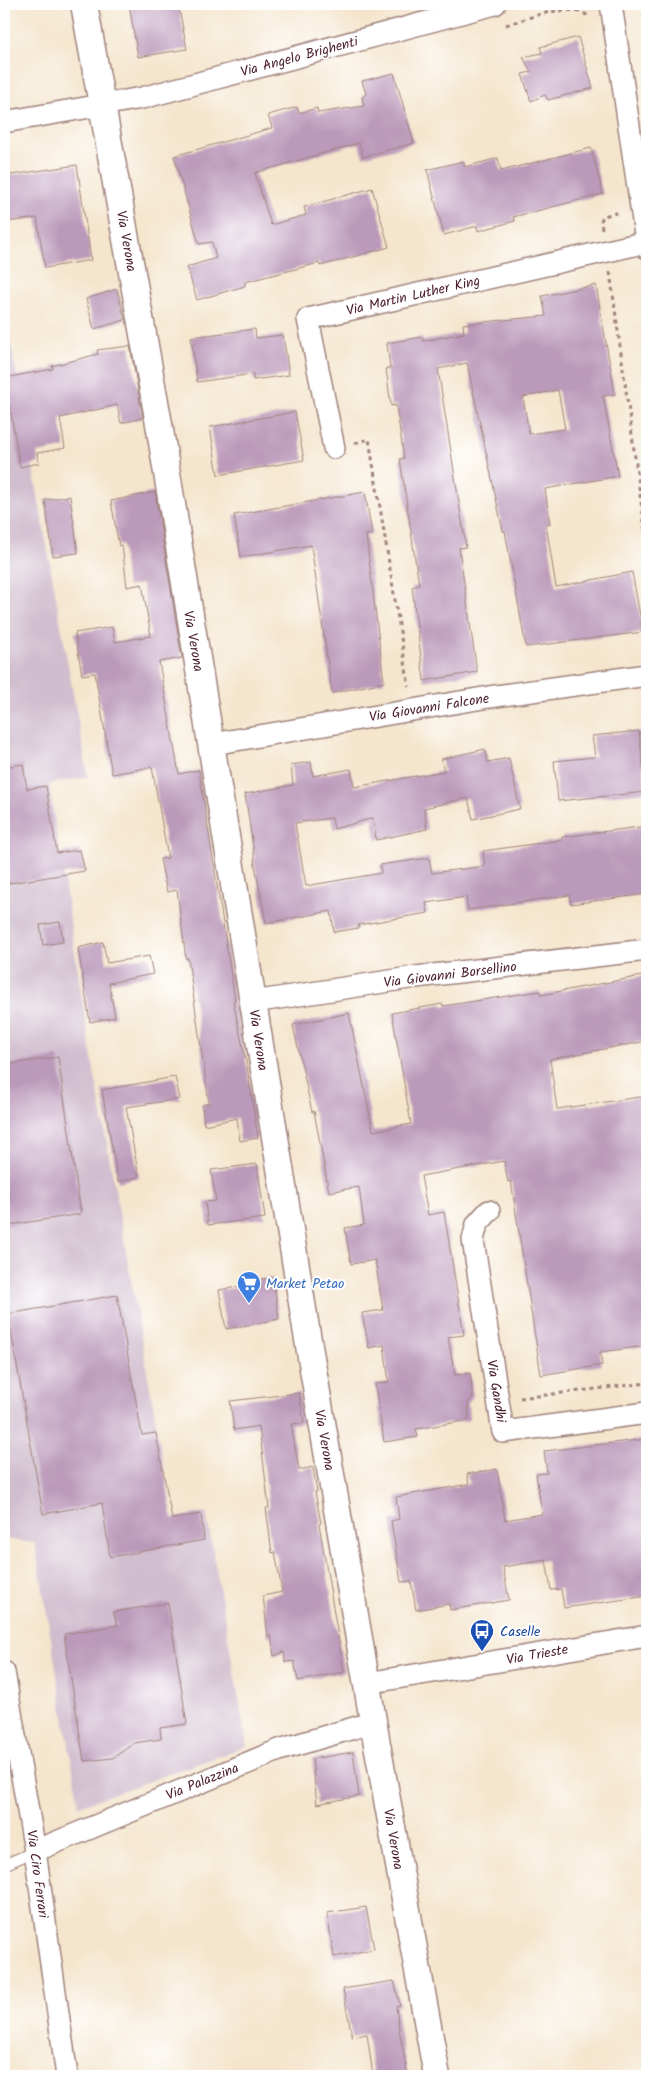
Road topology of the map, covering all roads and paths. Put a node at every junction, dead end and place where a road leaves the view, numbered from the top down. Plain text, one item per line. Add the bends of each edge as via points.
1 (84, 4) edge
2 (495, 4) edge
3 (610, 4) edge
4 (592, 19) dead end
5 (501, 26) dead end
6 (104, 106) junction
7 (4, 122) edge
8 (622, 206) dead end
9 (647, 242) edge
10 (647, 248) edge
11 (607, 251) junction
12 (334, 448) joint
13 (647, 546) edge
14 (647, 675) edge
15 (413, 710) junction
16 (212, 744) junction
17 (647, 950) edge
18 (253, 1002) junction
19 (489, 1212) dead end
20 (647, 1382) edge
21 (499, 1401) junction
22 (647, 1413) edge
23 (647, 1636) edge
24 (4, 1672) edge
25 (367, 1683) junction
26 (374, 1722) junction
27 (35, 1851) junction
28 (4, 1865) edge
29 (67, 2076) edge
30 (437, 2076) edge

1 - 6 street, Via Verona
2 - 6 street, Via Angelo Brighenti
3 - 9 street
4 - 5 path via 582,13 563,10
6 - 7 street
6 - 16 street, Via Verona
8 - 11 path via 620,213 603,216 600,221
9 - 10 street
9 - 11 street, Via Martin Luther King
11 - 12 street, Via Martin Luther King via 308,319
11 - 13 path
12 - 15 path via 369,439
14 - 15 street, Via Giovanni Falcone
15 - 16 street, Via Giovanni Falcone
16 - 18 street, Via Verona
17 - 18 street, Via Giovanni Borsellino via 416,977
18 - 25 street, Via Verona
19 - 21 street, Via Gandhi via 477,1224 473,1240
20 - 21 path
21 - 22 street, Via Gandhi via 503,1432
23 - 25 street, Via Trieste
24 - 27 street, Via Ciro Ferrari
25 - 26 street, Via Verona
26 - 27 street, Via Palazzina via 279,1750
26 - 30 street, Via Verona
27 - 28 lane
27 - 29 street, Via Ciro Ferrari

